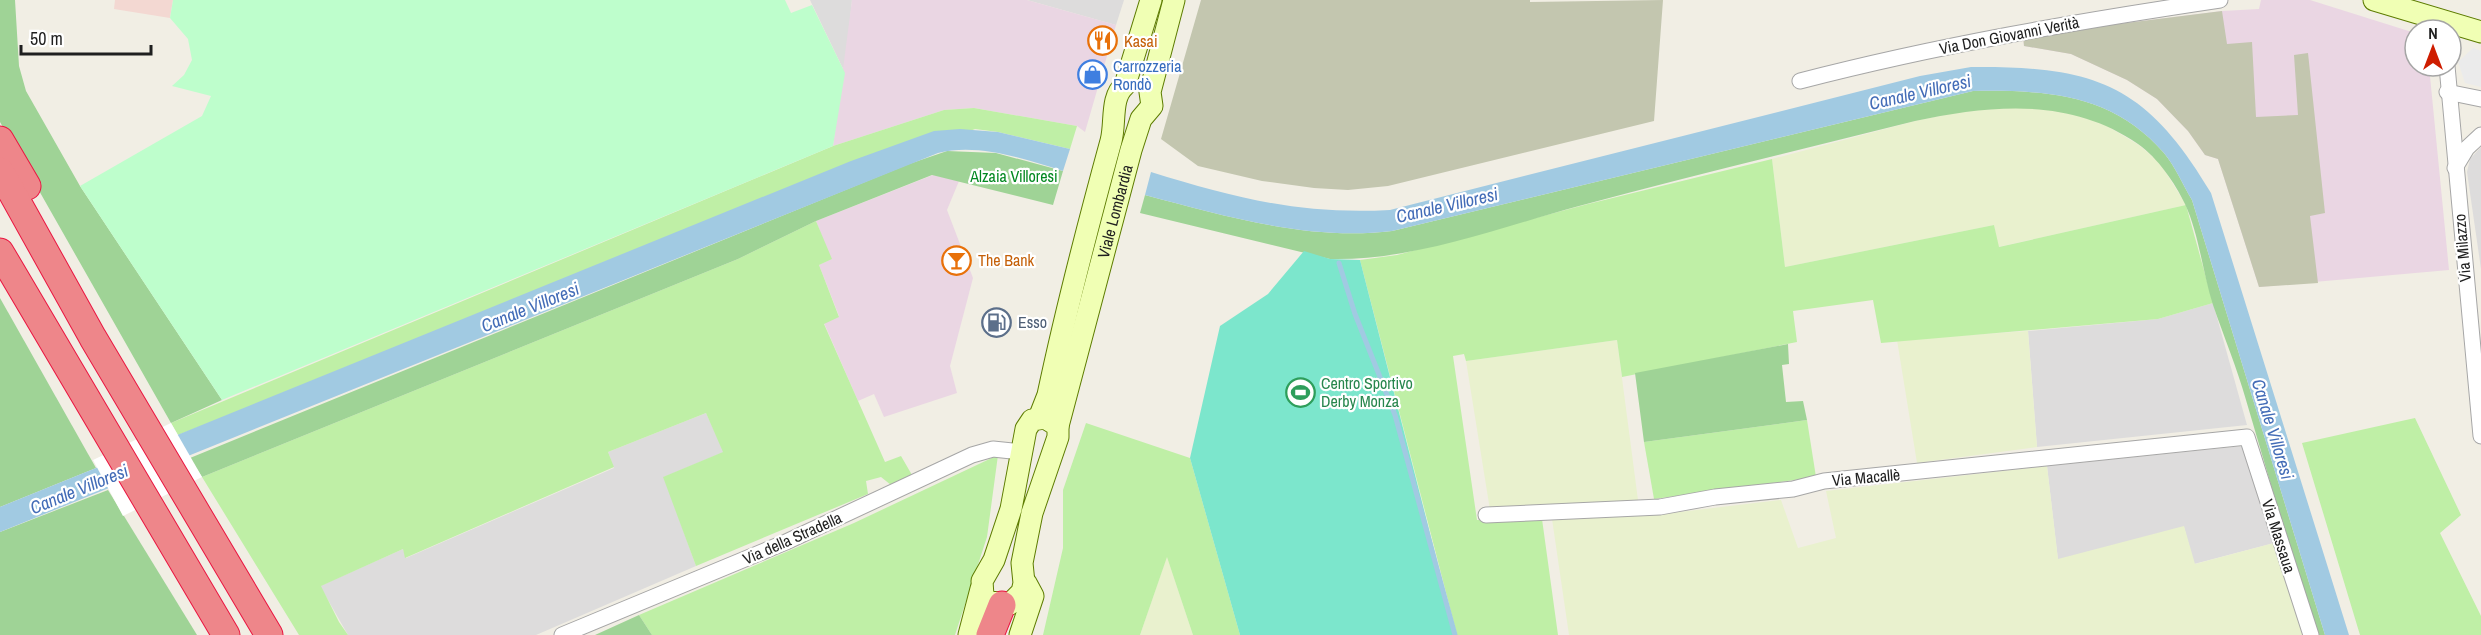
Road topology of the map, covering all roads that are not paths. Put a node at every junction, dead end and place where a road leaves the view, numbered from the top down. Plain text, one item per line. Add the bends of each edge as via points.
1 (1151, 0) edge
2 (1174, 0) edge
3 (2220, 0) edge
4 (2374, 0) edge
5 (2425, 18) edge
6 (2463, 29) edge
7 (2481, 32) edge
8 (2447, 78) edge
9 (1800, 81) dead end
10 (2447, 92) junction
11 (2481, 99) edge
12 (2481, 135) edge
13 (0, 140) edge
14 (2456, 168) junction
15 (0, 171) edge
16 (0, 252) edge
17 (93, 338) junction
18 (1048, 422) junction
19 (2481, 436) edge
20 (2247, 437) joint
21 (1022, 452) junction
22 (1486, 515) dead end
23 (1023, 577) junction
24 (981, 589) junction
25 (1002, 605) junction
26 (226, 635) edge
27 (269, 635) edge
28 (562, 635) edge
29 (969, 635) edge
30 (990, 635) edge
31 (1020, 635) edge
32 (2311, 635) edge

1 - 18 main road, Viale Lombardia via 1125,85 1116,96 1113,134 1082,244 1048,395
2 - 18 main road, Viale Lombardia via 1150,92 1152,106 1141,119
3 - 9 street, Via Don Giovanni Verità via 1932,49
4 - 5 main road
6 - 7 main road
8 - 10 street, Via Milazzo
10 - 11 street
10 - 14 street, Via Milazzo
12 - 14 street via 2467,148
13 - 17 highway via 92,299
14 - 19 street, Via Milazzo
15 - 17 highway
16 - 26 highway
17 - 27 highway
18 - 21 main road, Viale Lombardia via 1032,420 1026,429
18 - 23 main road, Viale Lombardia via 1055,450 1032,513
20 - 22 street, Via Macallè via 1824,481 1793,489 1660,507
20 - 32 street, Via Massaua
21 - 24 main road, Viale Lombardia via 1011,509
21 - 28 street, Via della Stradella via 993,449 972,455 786,542
23 - 25 main road, Viale Lombardia via 1017,599
23 - 31 main road, Viale Lombardia via 1033,596
24 - 25 main road via 989,602
24 - 29 main road, Viale Lombardia
25 - 30 highway

